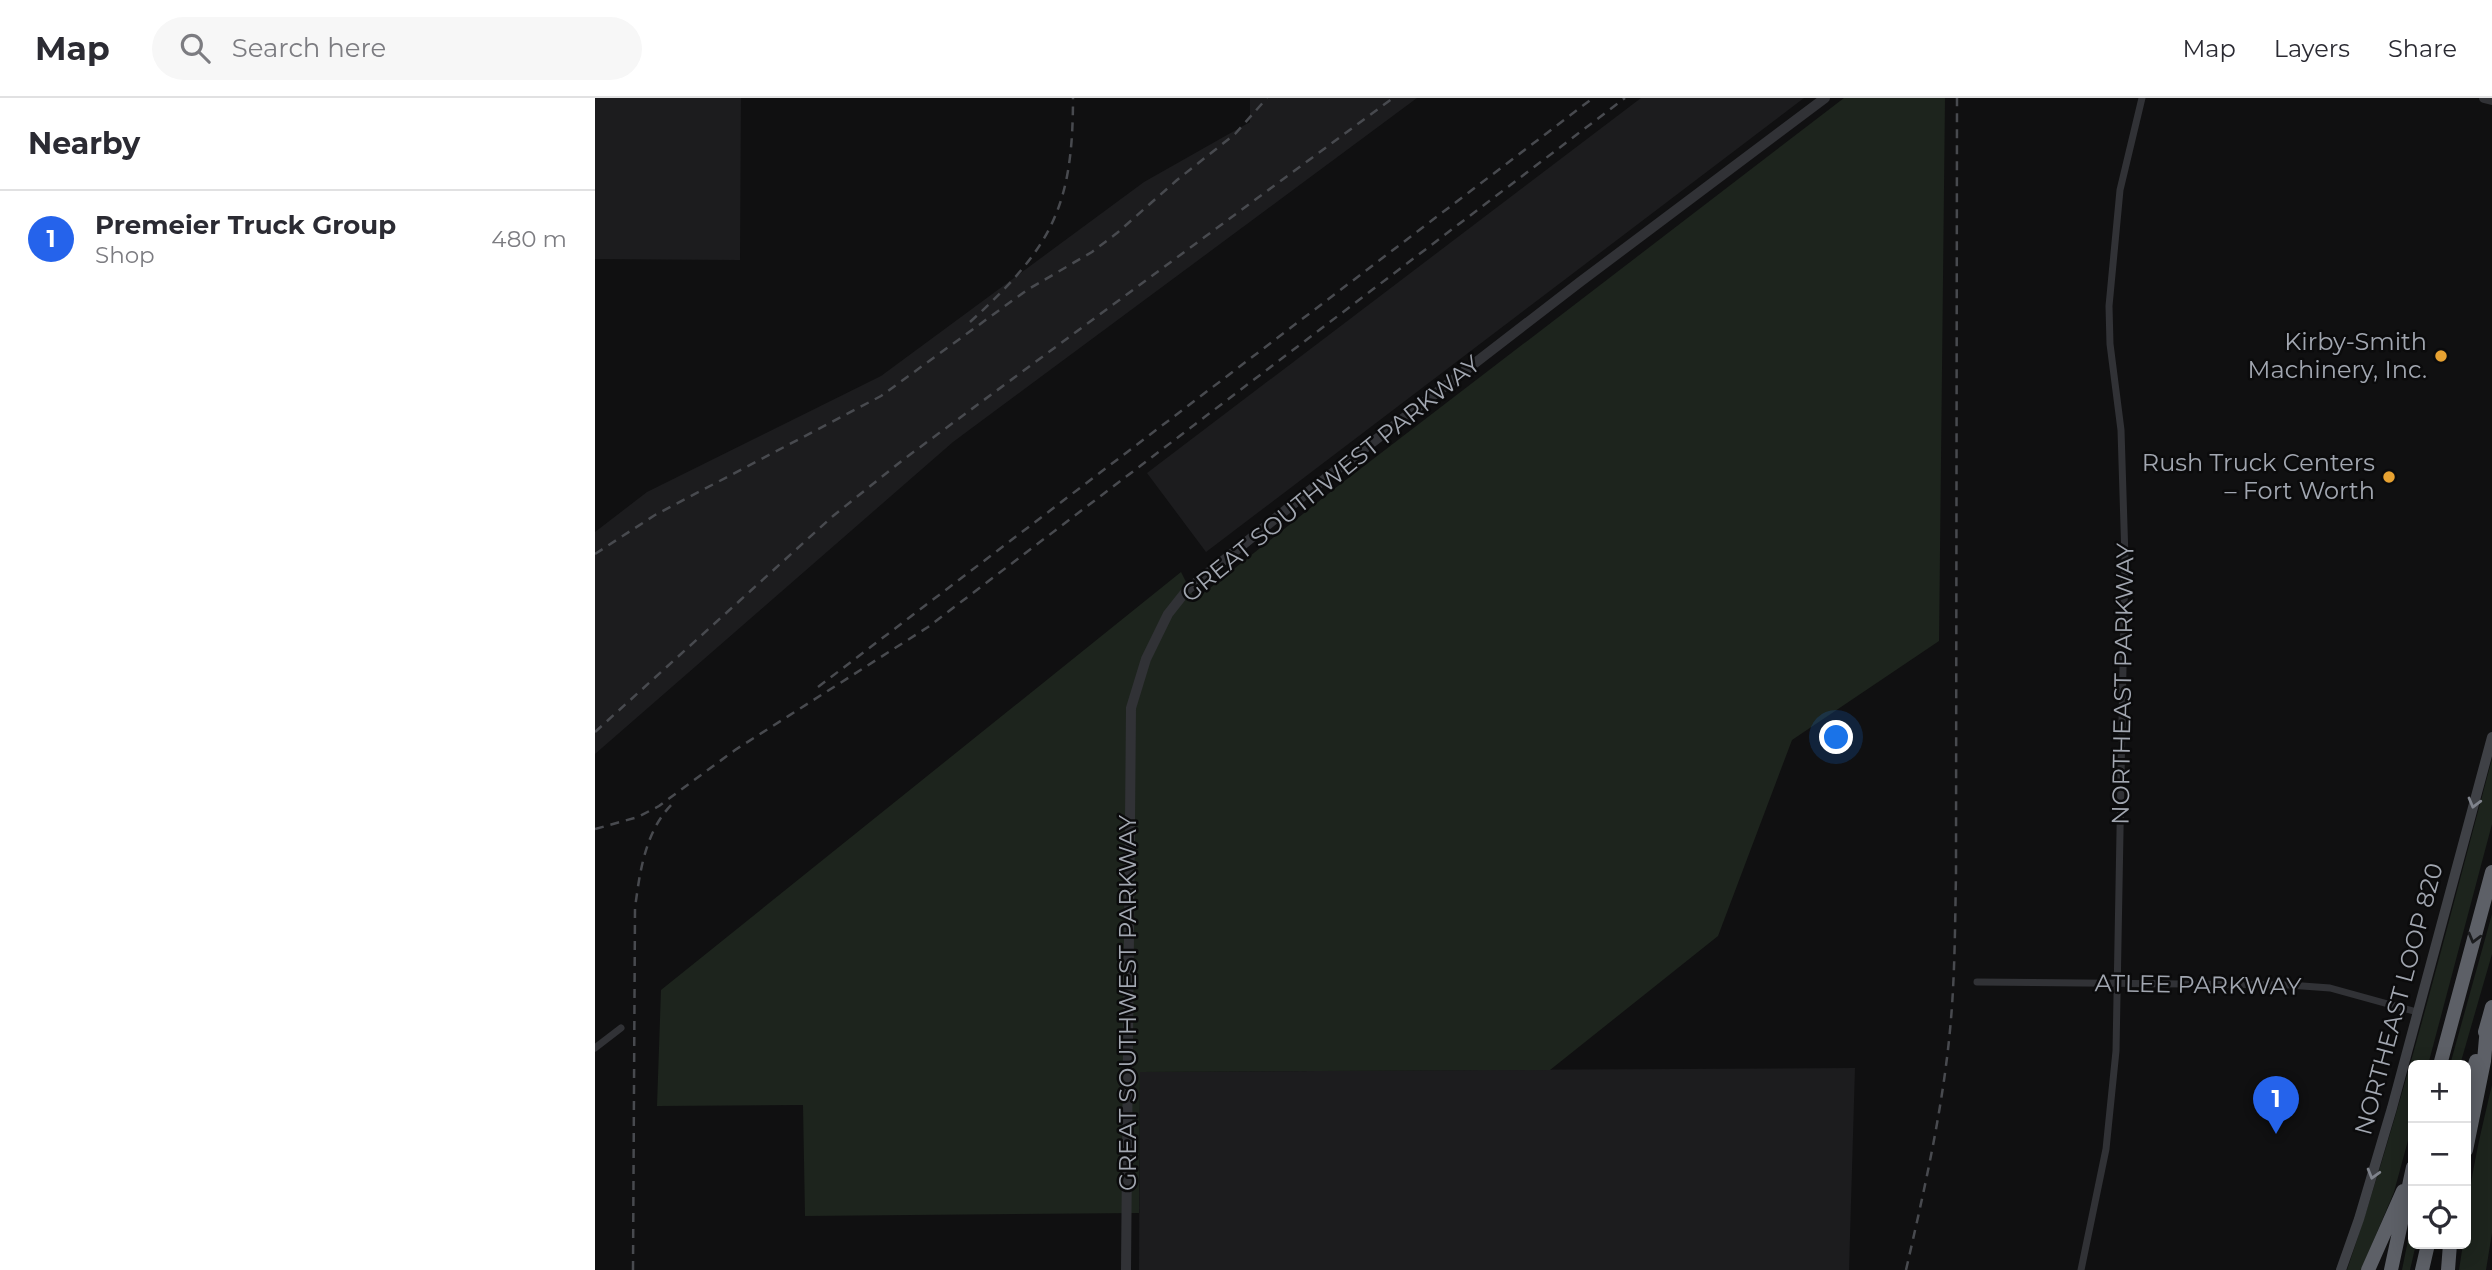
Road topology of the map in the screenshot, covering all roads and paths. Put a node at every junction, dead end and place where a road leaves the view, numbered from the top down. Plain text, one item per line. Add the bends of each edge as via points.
1 (1825, 98) edge
2 (2142, 98) edge
3 (2484, 98) edge
4 (2492, 100) edge
5 (2492, 737) edge
6 (2492, 872) edge
7 (1977, 982) dead end
8 (2117, 983) junction
9 (2492, 1007) edge
10 (2417, 1012) junction
11 (2487, 1026) junction
12 (621, 1027) dead end
13 (595, 1048) edge
14 (2441, 1060) edge
15 (2471, 1078) edge
16 (2471, 1125) edge
17 (2408, 1181) edge
18 (2409, 1186) edge
19 (2427, 1249) edge
20 (2450, 1249) edge
21 (1126, 1270) edge
22 (2081, 1270) edge
23 (2341, 1270) edge
24 (2368, 1270) edge
25 (2391, 1270) edge
26 (2422, 1270) edge
27 (2448, 1270) edge

1 - 21 street, GREAT SOUTHWEST PARKWAY via 1308,492 1187,590 1168,614 1146,659 1131,708
2 - 8 street, NORTHEAST PARKWAY via 2120,190 2109,306 2125,503
3 - 4 street
5 -> 10 main road, NORTHEAST LOOP 820
6 -> 14 highway
7 - 8 street, ATLEE PARKWAY
8 - 10 street, ATLEE PARKWAY via 2330,988
8 - 22 street, NORTHEAST PARKWAY via 2106,1149
9 - 11 highway
10 -> 23 main road, NORTHEAST LOOP 820 via 2374,1171
11 - 15 highway
11 - 16 highway
12 - 13 street
17 - 24 highway
18 - 25 highway
19 - 26 highway
20 - 27 highway

